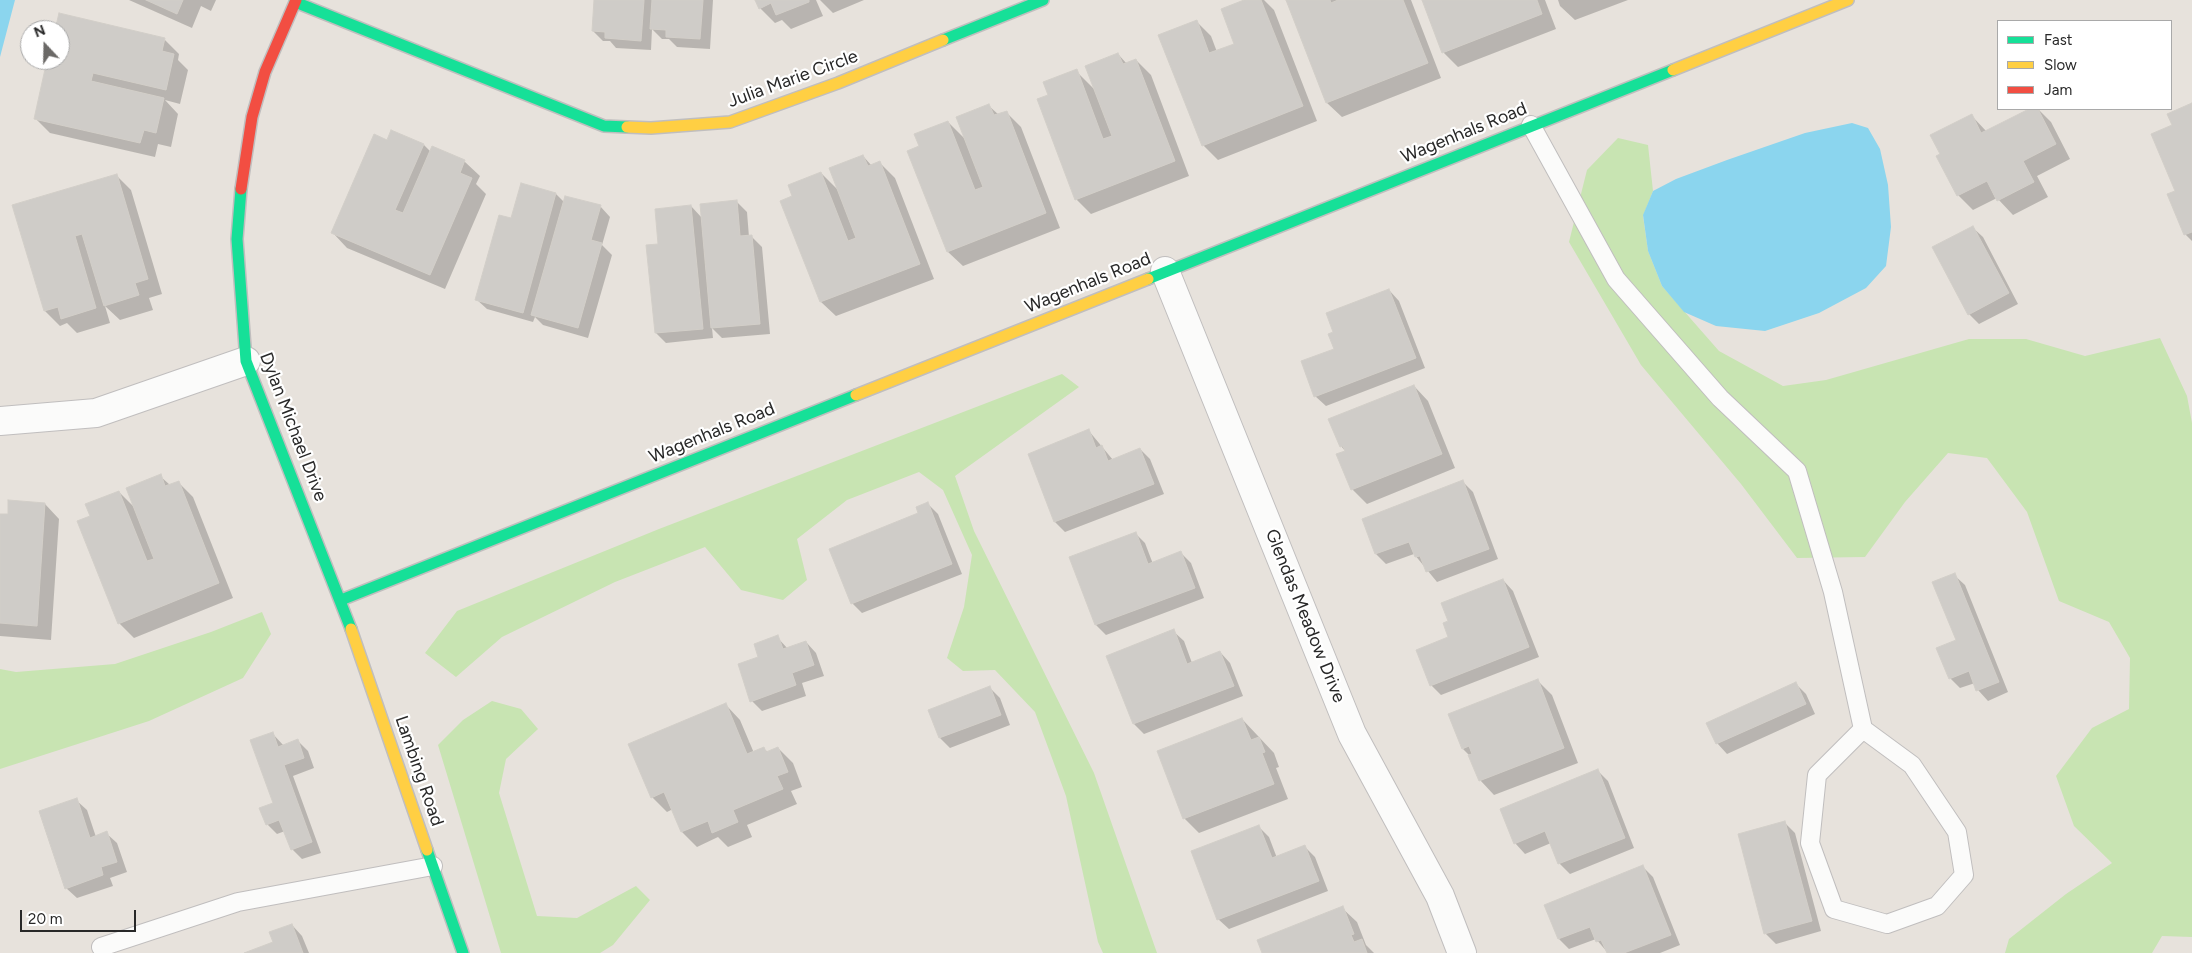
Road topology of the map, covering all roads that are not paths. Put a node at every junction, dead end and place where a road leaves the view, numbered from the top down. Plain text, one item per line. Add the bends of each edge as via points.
1 (1043, 0) edge
2 (1848, 0) edge
3 (296, 1) edge
4 (1531, 125) junction
5 (1166, 271) junction
6 (246, 361) junction
7 (0, 421) edge
8 (341, 600) junction
9 (1863, 729) junction
10 (433, 866) junction
11 (101, 947) dead end
12 (463, 953) edge
13 (1462, 953) edge

1 - 3 street, Julia Marie Circle via 838,83 730,122 651,128 604,126
2 - 4 street, Wagenhals Road
3 - 6 street, Dylan Michael Drive via 265,72 252,117 243,168 237,239
4 - 5 street, Wagenhals Road
4 - 9 lane via 1616,279 1720,398 1797,471 1833,592
5 - 8 street, Wagenhals Road
5 - 13 street, Glendas Meadow Drive via 1352,734 1440,896
6 - 7 street via 96,413
6 - 8 street, Dylan Michael Drive
8 - 10 street, Lambing Road
9 - 9 lane via 1816,775 1810,843 1834,908 1887,924 1937,906 1964,875 1957,832 1917,773
10 - 11 lane via 238,902
10 - 12 street, Lambing Road

